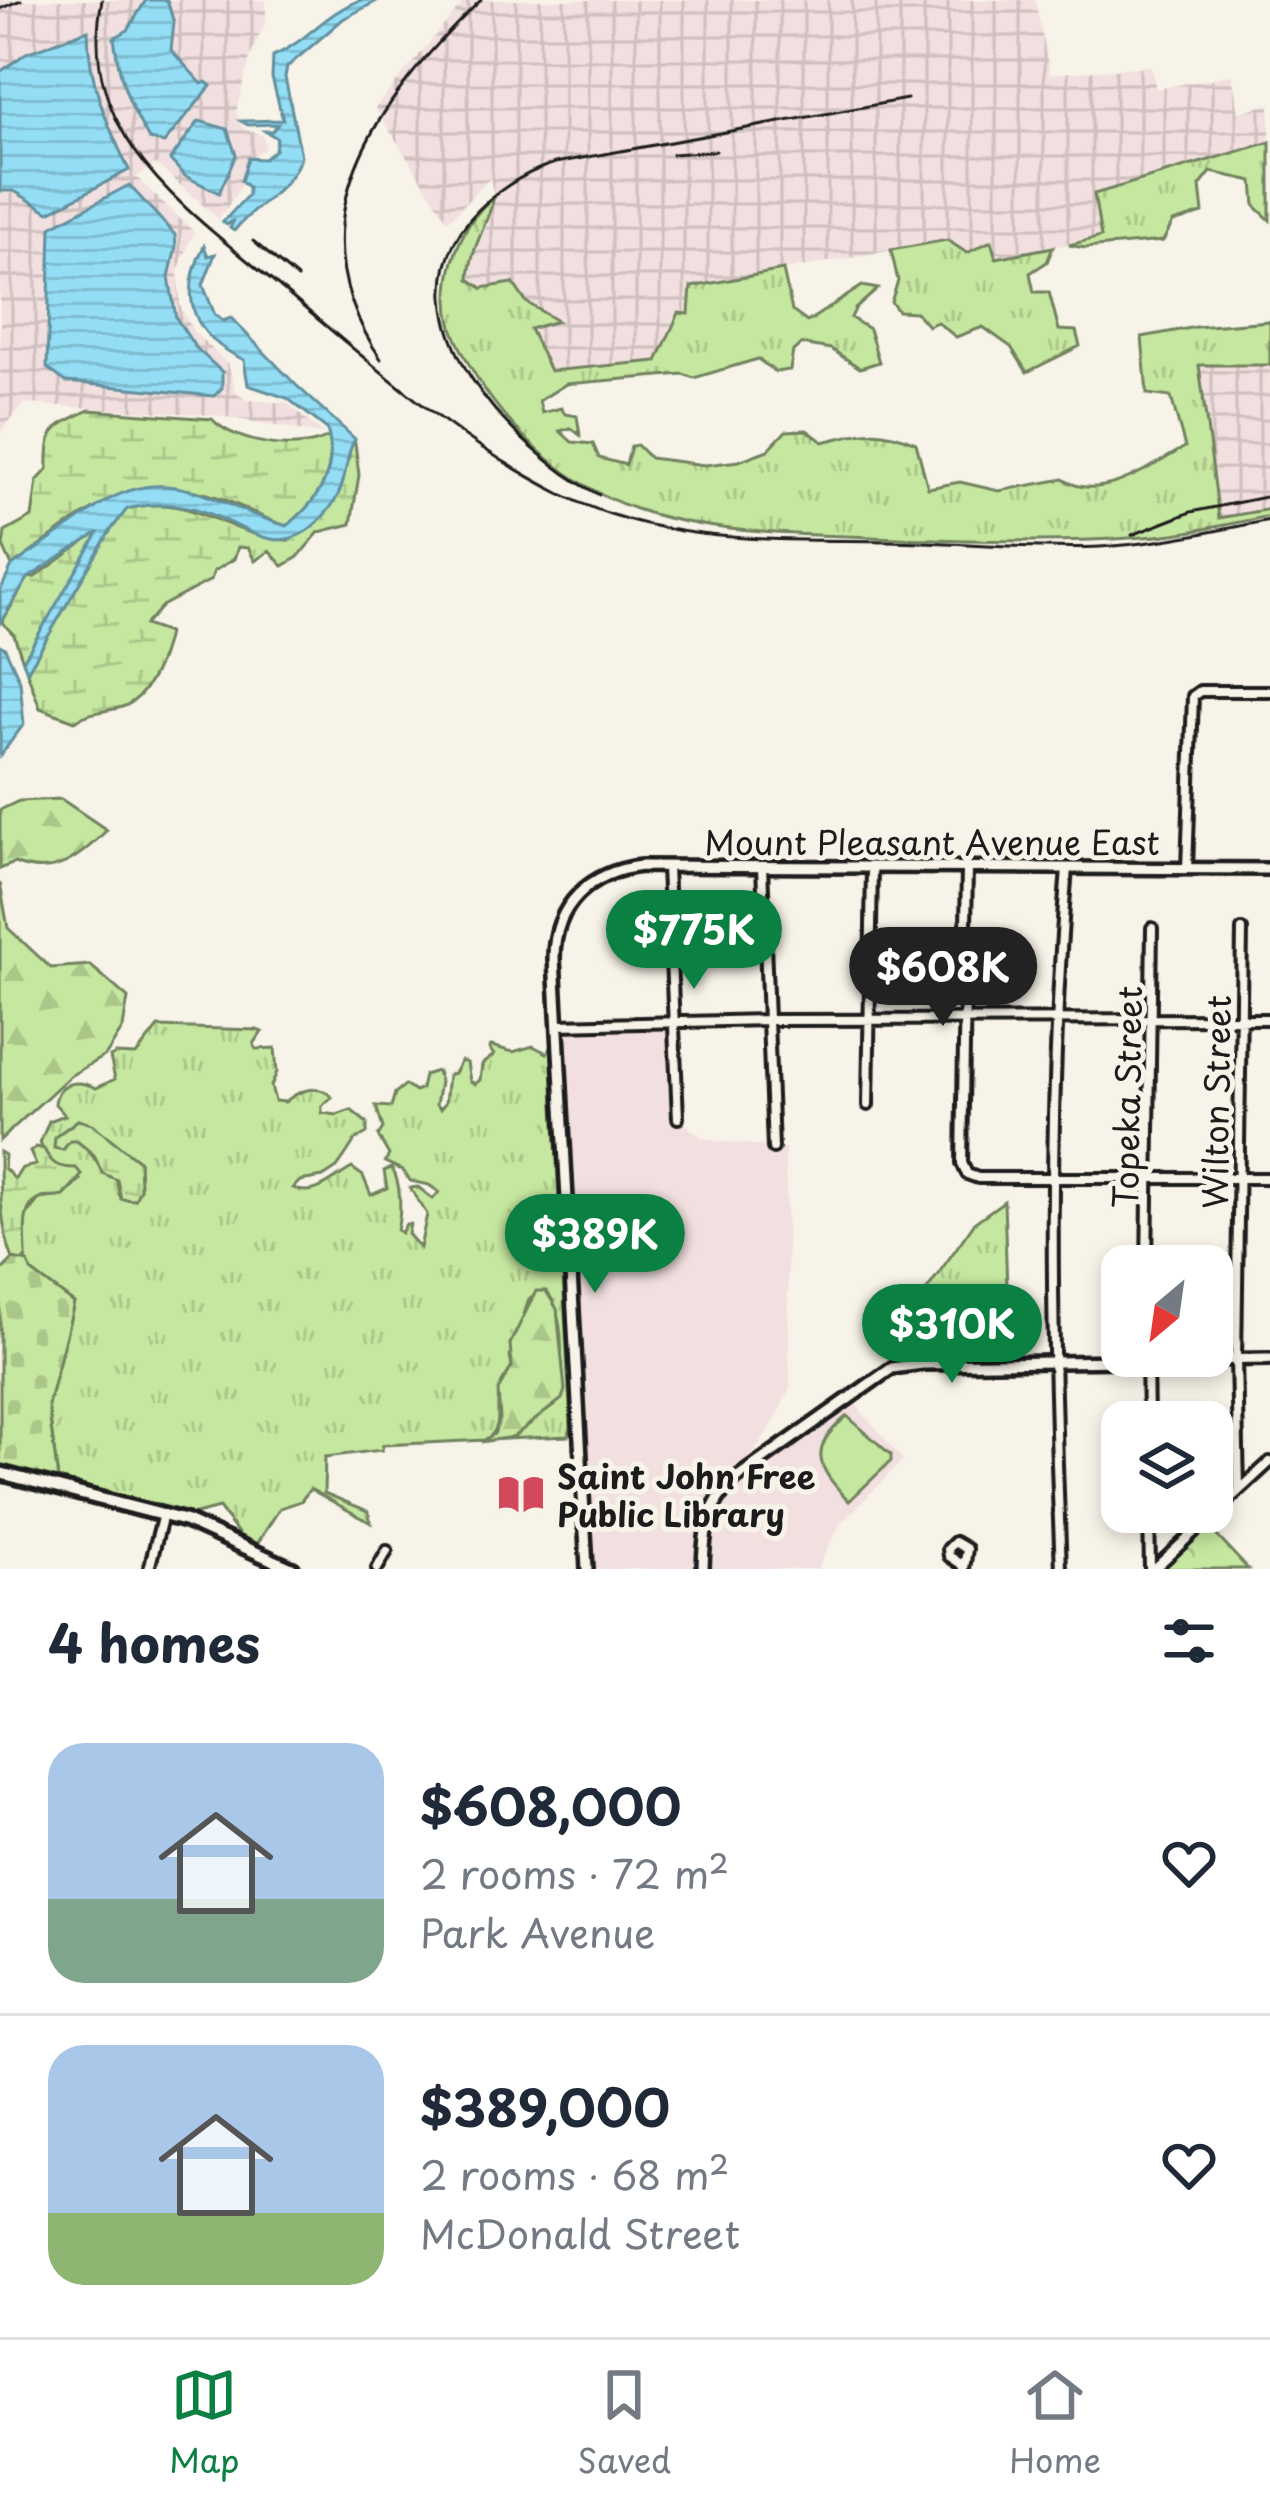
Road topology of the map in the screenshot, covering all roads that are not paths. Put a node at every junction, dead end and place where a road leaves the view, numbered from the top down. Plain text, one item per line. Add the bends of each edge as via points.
1 (1270, 691) edge
2 (762, 866) junction
3 (667, 867) junction
4 (872, 868) junction
5 (967, 868) junction
6 (1067, 868) junction
7 (1187, 869) junction
8 (1270, 869) edge
9 (1152, 928) dead end
10 (1242, 930) dead end
11 (1054, 1019) junction
12 (1151, 1019) junction
13 (1240, 1019) junction
14 (1270, 1019) edge
15 (767, 1020) junction
16 (870, 1020) junction
17 (964, 1020) junction
18 (674, 1021) junction
19 (558, 1025) junction
20 (868, 1105) dead end
21 (678, 1118) dead end
22 (773, 1148) dead end
23 (1052, 1177) junction
24 (1148, 1178) junction
25 (1238, 1178) junction
26 (1270, 1178) edge
27 (1148, 1245) edge
28 (1270, 1359) edge
29 (1101, 1360) edge
30 (1233, 1360) edge
31 (1236, 1360) junction
32 (1052, 1361) junction
33 (1270, 1462) edge
34 (0, 1473) edge
35 (1239, 1490) junction
36 (163, 1514) junction
37 (1150, 1533) edge
38 (387, 1552) dead end
39 (149, 1569) edge
40 (293, 1569) edge
41 (377, 1569) edge
42 (587, 1569) edge
43 (703, 1569) edge
44 (1061, 1569) edge
45 (1152, 1569) edge

1 - 7 street via 1195,693
2 - 3 street, Mount Pleasant Avenue East
2 - 4 street, Mount Pleasant Avenue East
2 - 15 street
3 - 18 street
3 - 19 street, Mount Pleasant Avenue East via 615,870 570,903 556,936
4 - 5 street, Mount Pleasant Avenue East
4 - 16 street
5 - 6 street, Mount Pleasant Avenue East
5 - 17 street
6 - 7 street, Mount Pleasant Avenue East
6 - 11 street
7 - 8 street, Mount Pleasant Avenue East
9 - 12 street, Topeka Street
10 - 13 street, Wilton Street
11 - 12 street
11 - 17 street
11 - 23 street
12 - 13 street
12 - 24 street, Topeka Street
13 - 14 street
13 - 25 street, Wilton Street
15 - 16 street
15 - 18 street
15 - 22 street
16 - 17 street
16 - 20 street
17 - 23 street via 967,1174
18 - 19 street
18 - 21 street
19 - 42 street
23 - 24 street
23 - 32 street
24 - 25 street
24 - 27 street, Topeka Street
25 - 26 street
25 - 31 street, Wilton Street
28 - 31 street
29 - 32 street
30 - 31 street
31 - 35 street, Wilton Street
32 - 43 street via 922,1364 882,1373 718,1496 705,1522
32 - 44 street
33 - 35 street
34 - 36 main road
35 - 45 street
36 - 39 street
36 - 40 main road
37 - 45 street
38 - 41 street

